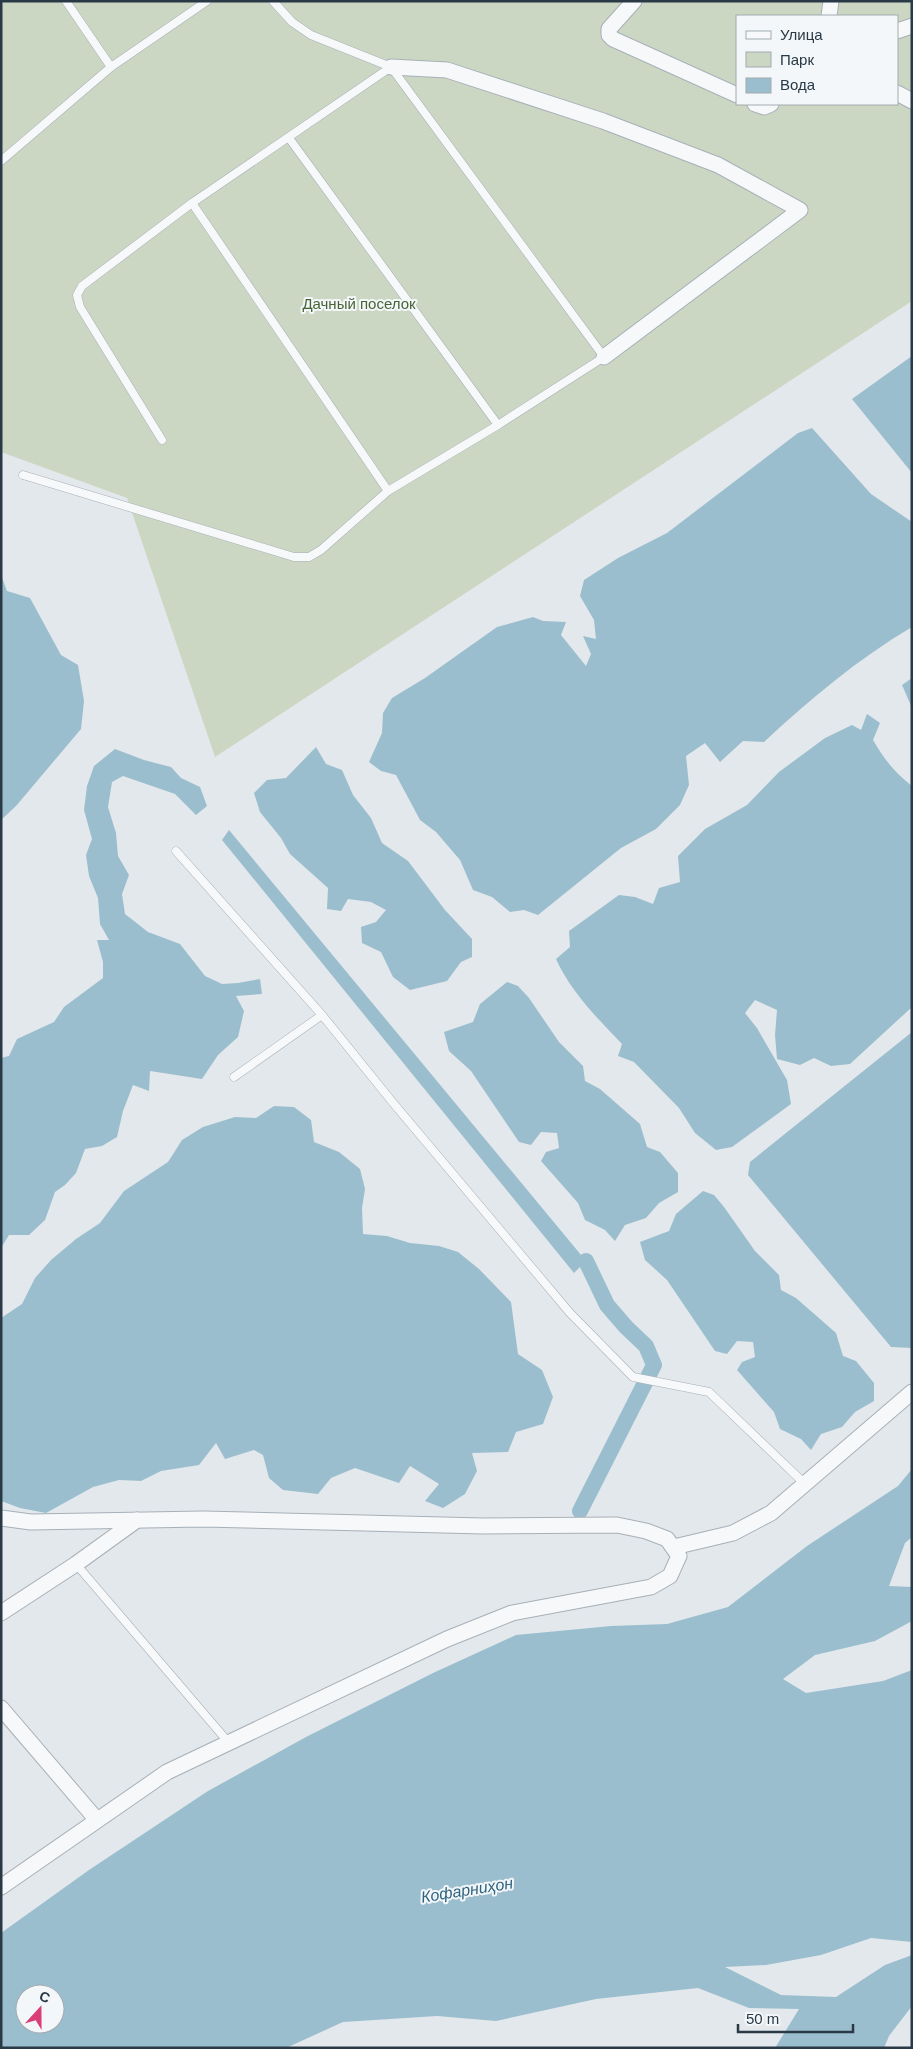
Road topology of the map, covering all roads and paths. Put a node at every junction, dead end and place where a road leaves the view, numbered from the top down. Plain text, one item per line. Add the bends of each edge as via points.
1 (66, 1) edge
2 (208, 1) edge
3 (273, 1) edge
4 (634, 1) edge
5 (831, 1) edge
6 (829, 15) edge
7 (912, 26) edge
8 (898, 31) edge
9 (111, 66) junction
10 (391, 67) junction
11 (898, 94) edge
12 (736, 96) edge
13 (912, 101) edge
14 (288, 138) junction
15 (1, 161) edge
16 (192, 203) junction
17 (604, 357) junction
18 (498, 425) junction
19 (162, 440) dead end
20 (23, 475) dead end
21 (388, 491) junction
22 (176, 851) dead end
23 (322, 1015) junction
24 (234, 1076) dead end
25 (912, 1392) edge
26 (805, 1484) junction
27 (1, 1518) edge
28 (137, 1520) junction
29 (674, 1547) junction
30 (76, 1564) junction
31 (1, 1613) edge
32 (1, 1708) edge
33 (229, 1743) junction
34 (98, 1820) junction
35 (1, 1887) edge

1 - 9 lane
2 - 9 lane
3 - 10 lane via 292,22 311,35
4 - 12 street via 609,29 613,39
5 - 6 street
7 - 8 street
9 - 15 lane
10 - 14 lane
10 - 17 lane
10 - 17 street via 447,70 603,121 718,165 800,210
11 - 13 street
14 - 16 lane
14 - 18 lane
16 - 19 lane via 82,286 77,295 80,307
16 - 21 lane
17 - 18 lane
18 - 21 lane
20 - 21 lane via 294,557 309,557 321,550
22 - 23 lane
23 - 24 lane
23 - 26 lane via 570,1313 633,1377 710,1392
25 - 26 street
26 - 29 street via 771,1513 733,1533
27 - 28 street via 31,1522
28 - 29 street via 617,1525 668,1538
28 - 30 street
29 - 33 street via 679,1556 670,1576 651,1587 512,1613 447,1639
30 - 31 street
30 - 33 lane
32 - 34 street
33 - 34 street via 167,1772
34 - 35 street

